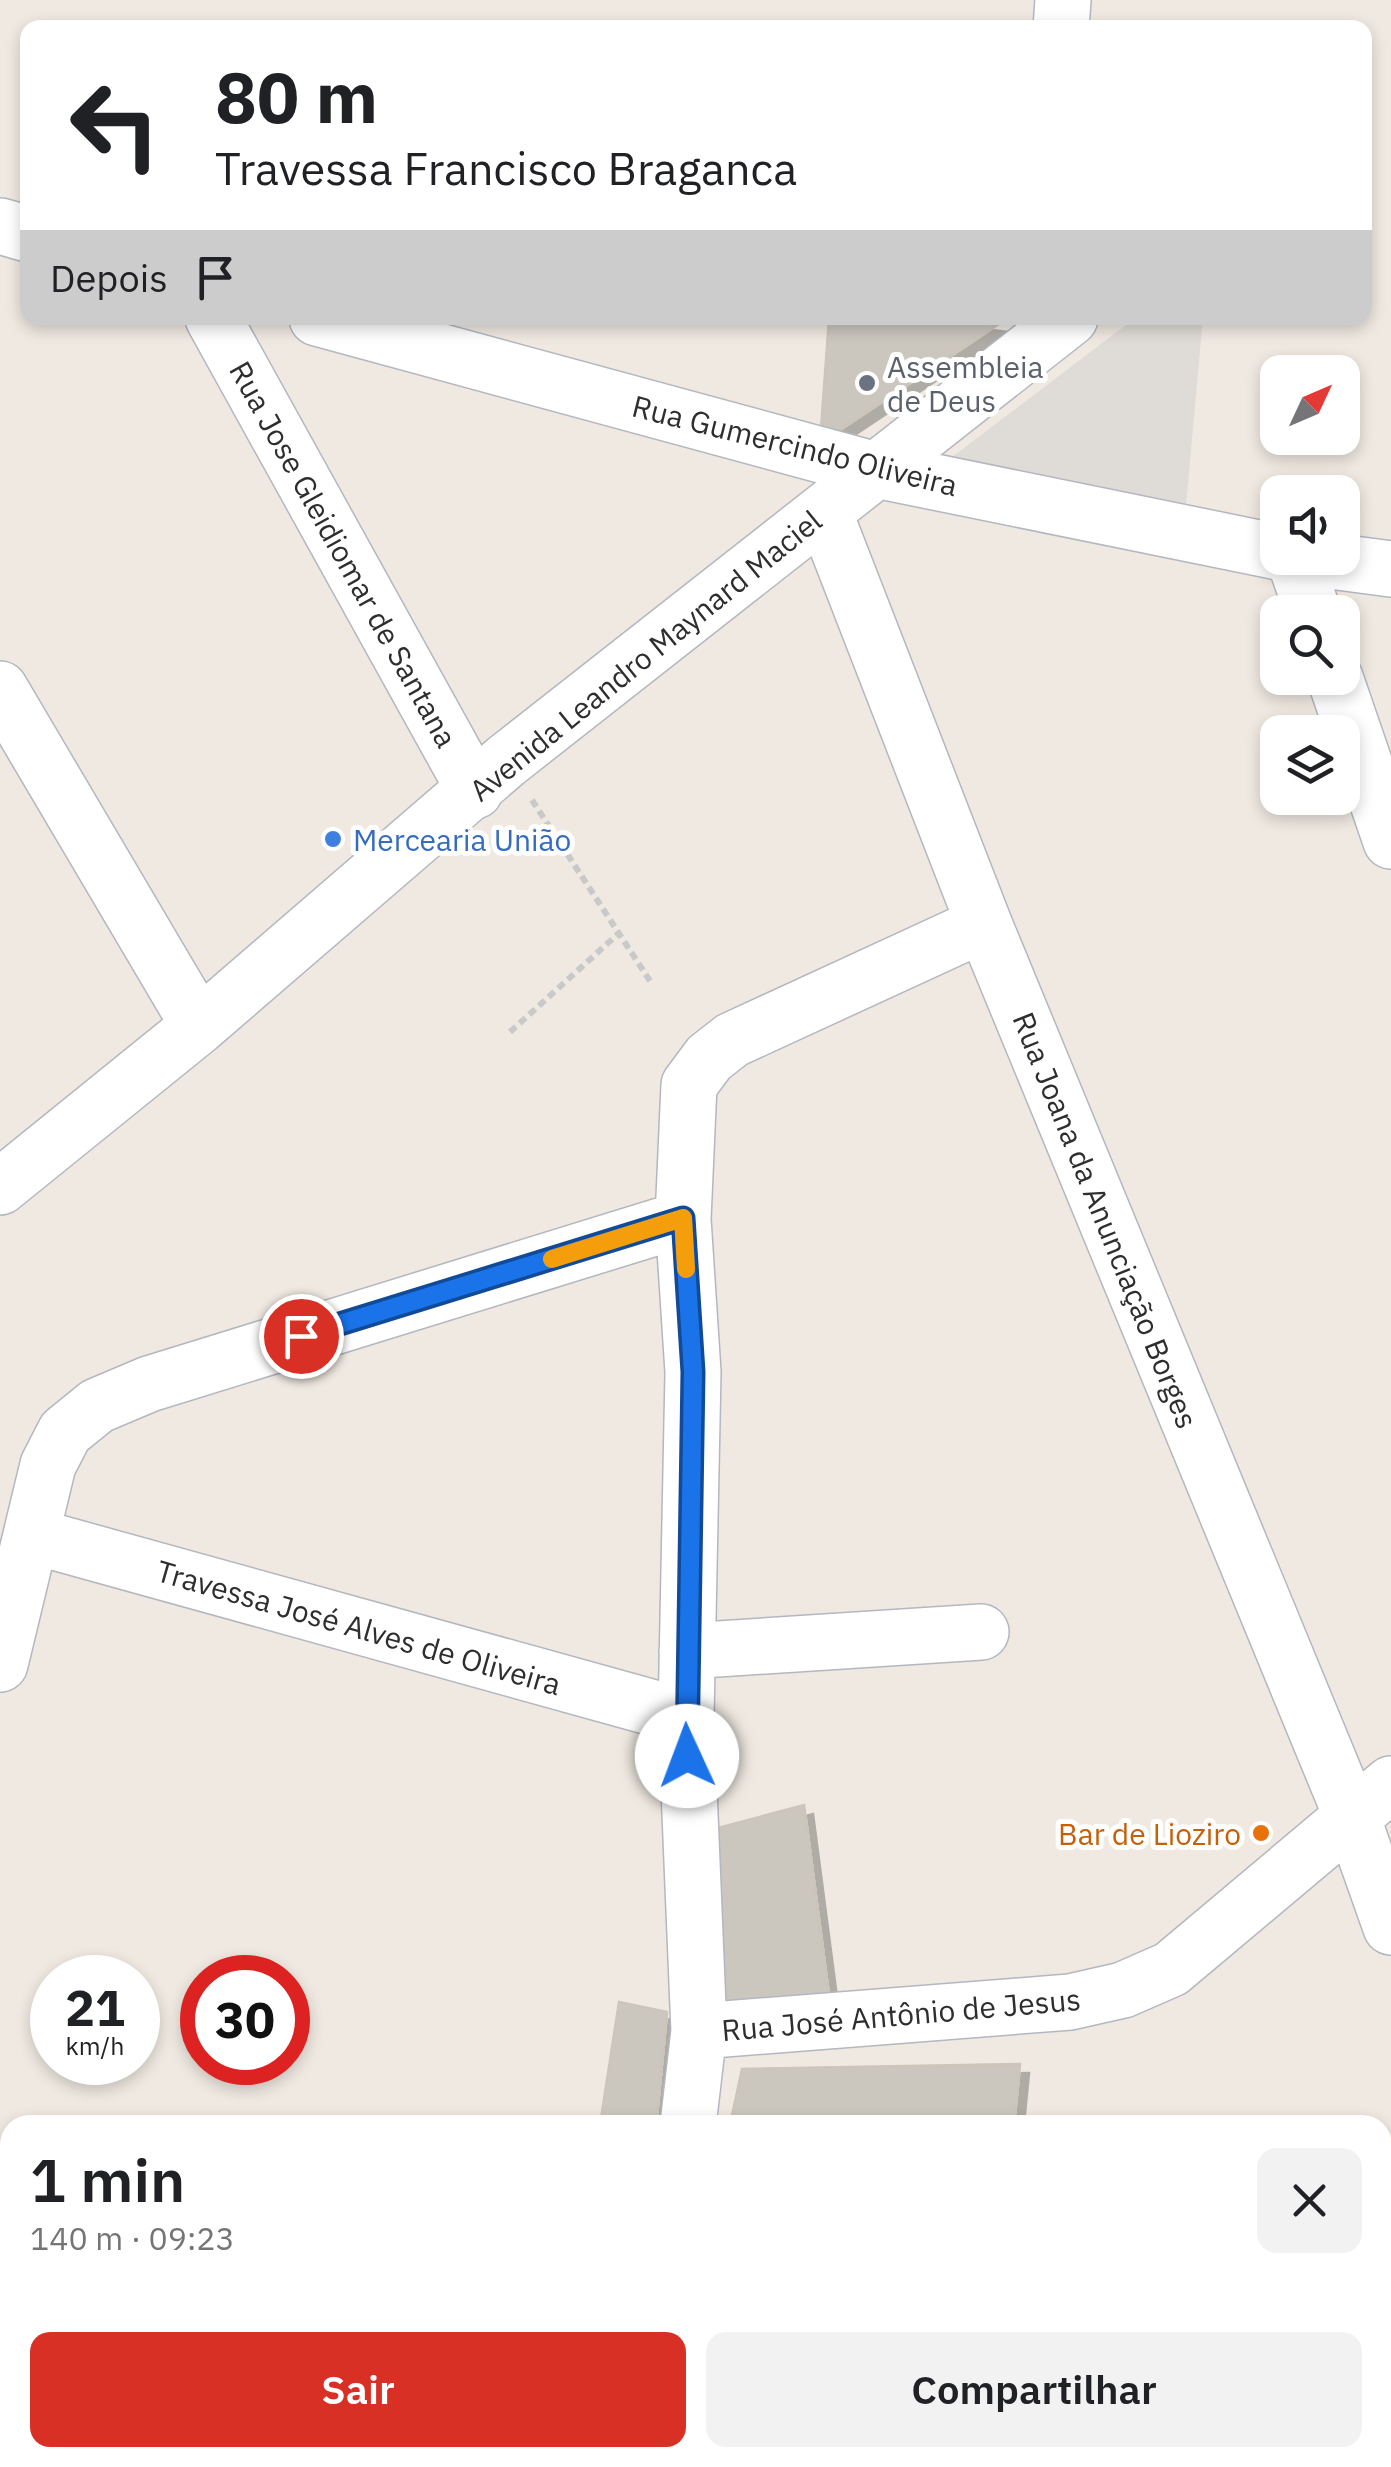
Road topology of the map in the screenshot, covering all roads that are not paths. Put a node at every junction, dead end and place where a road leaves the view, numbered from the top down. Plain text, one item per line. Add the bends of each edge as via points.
1 (217, 325) edge
2 (344, 325) edge
3 (1044, 328) edge
4 (876, 470) junction
5 (824, 512) junction
6 (1260, 548) edge
7 (1360, 565) edge
8 (1391, 569) edge
9 (0, 689) edge
10 (1341, 695) edge
11 (490, 776) junction
12 (1391, 842) edge
13 (984, 924) junction
14 (199, 1026) junction
15 (0, 1187) edge
16 (683, 1218) junction
17 (33, 1536) junction
18 (981, 1632) dead end
19 (687, 1651) junction
20 (0, 1664) edge
21 (686, 1717) junction
22 (1371, 1801) edge
23 (1391, 1927) edge
24 (699, 2031) junction
25 (689, 2115) edge

1 - 11 street, Rua Jose Gleidiomar de Santana
2 - 4 street, Rua Gumercindo Oliveira
3 - 4 street, Avenida Leandro Maynard Maciel
4 - 5 street, Avenida Leandro Maynard Maciel
4 - 6 street, Rua Gumercindo Oliveira
5 - 11 street, Avenida Leandro Maynard Maciel
5 - 13 street, Rua Joana da Anunciação Borges
7 - 8 street
9 - 14 street
10 - 12 street
11 - 14 street, Avenida Leandro Maynard Maciel
13 - 16 street via 732,1040 709,1058 689,1085
13 - 22 street, Rua Joana da Anunciação Borges
14 - 15 street, Avenida Leandro Maynard Maciel
16 - 17 street via 149,1384 97,1406 65,1432 48,1465
16 - 19 street via 693,1372
17 - 20 street
17 - 21 street, Travessa José Alves de Oliveira
18 - 19 street
19 - 21 street
21 - 24 street
22 - 23 street, Rua Joana da Anunciação Borges
22 - 24 street, Rua José Antônio de Jesus via 1171,1969 1123,1990 1070,2002
24 - 25 street

